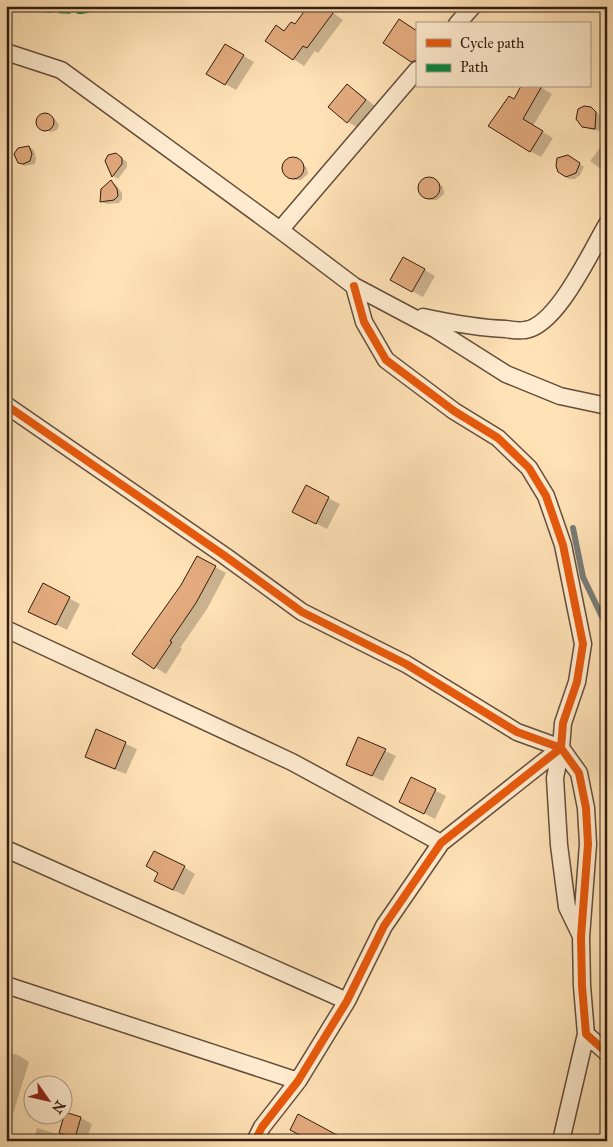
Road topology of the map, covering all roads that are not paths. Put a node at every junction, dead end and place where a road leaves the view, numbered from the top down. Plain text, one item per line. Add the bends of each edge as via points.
1 (473, 6) edge
2 (459, 22) edge
3 (6, 52) edge
4 (416, 71) edge
5 (607, 224) edge
6 (280, 230) junction
7 (354, 286) junction
8 (402, 312) junction
9 (6, 405) edge
10 (607, 406) edge
11 (6, 629) edge
12 (561, 748) junction
13 (441, 843) junction
14 (6, 850) edge
15 (581, 937) junction
16 (6, 985) edge
17 (347, 1001) junction
18 (586, 1034) junction
19 (607, 1053) edge
20 (298, 1081) junction
21 (255, 1141) edge
22 (561, 1141) edge

1 - 2 street
3 - 6 street via 61,70
4 - 6 street
5 - 8 street via 564,299 545,320 526,330 453,324
6 - 7 street
7 - 8 street
7 - 12 street via 364,322 386,360 454,411 498,438 529,468 546,496 563,545 583,644 577,682 563,723
8 - 10 street via 506,374 560,396
9 - 12 street via 302,612 406,664 517,732
11 - 13 street via 292,762
12 - 13 street
12 - 15 street via 555,778 559,845 568,907
12 - 15 street via 579,774 586,808 588,844
13 - 17 street via 384,926
14 - 17 street
15 - 18 street
16 - 20 street
17 - 20 street
18 - 19 street
18 - 22 street
20 - 21 street

